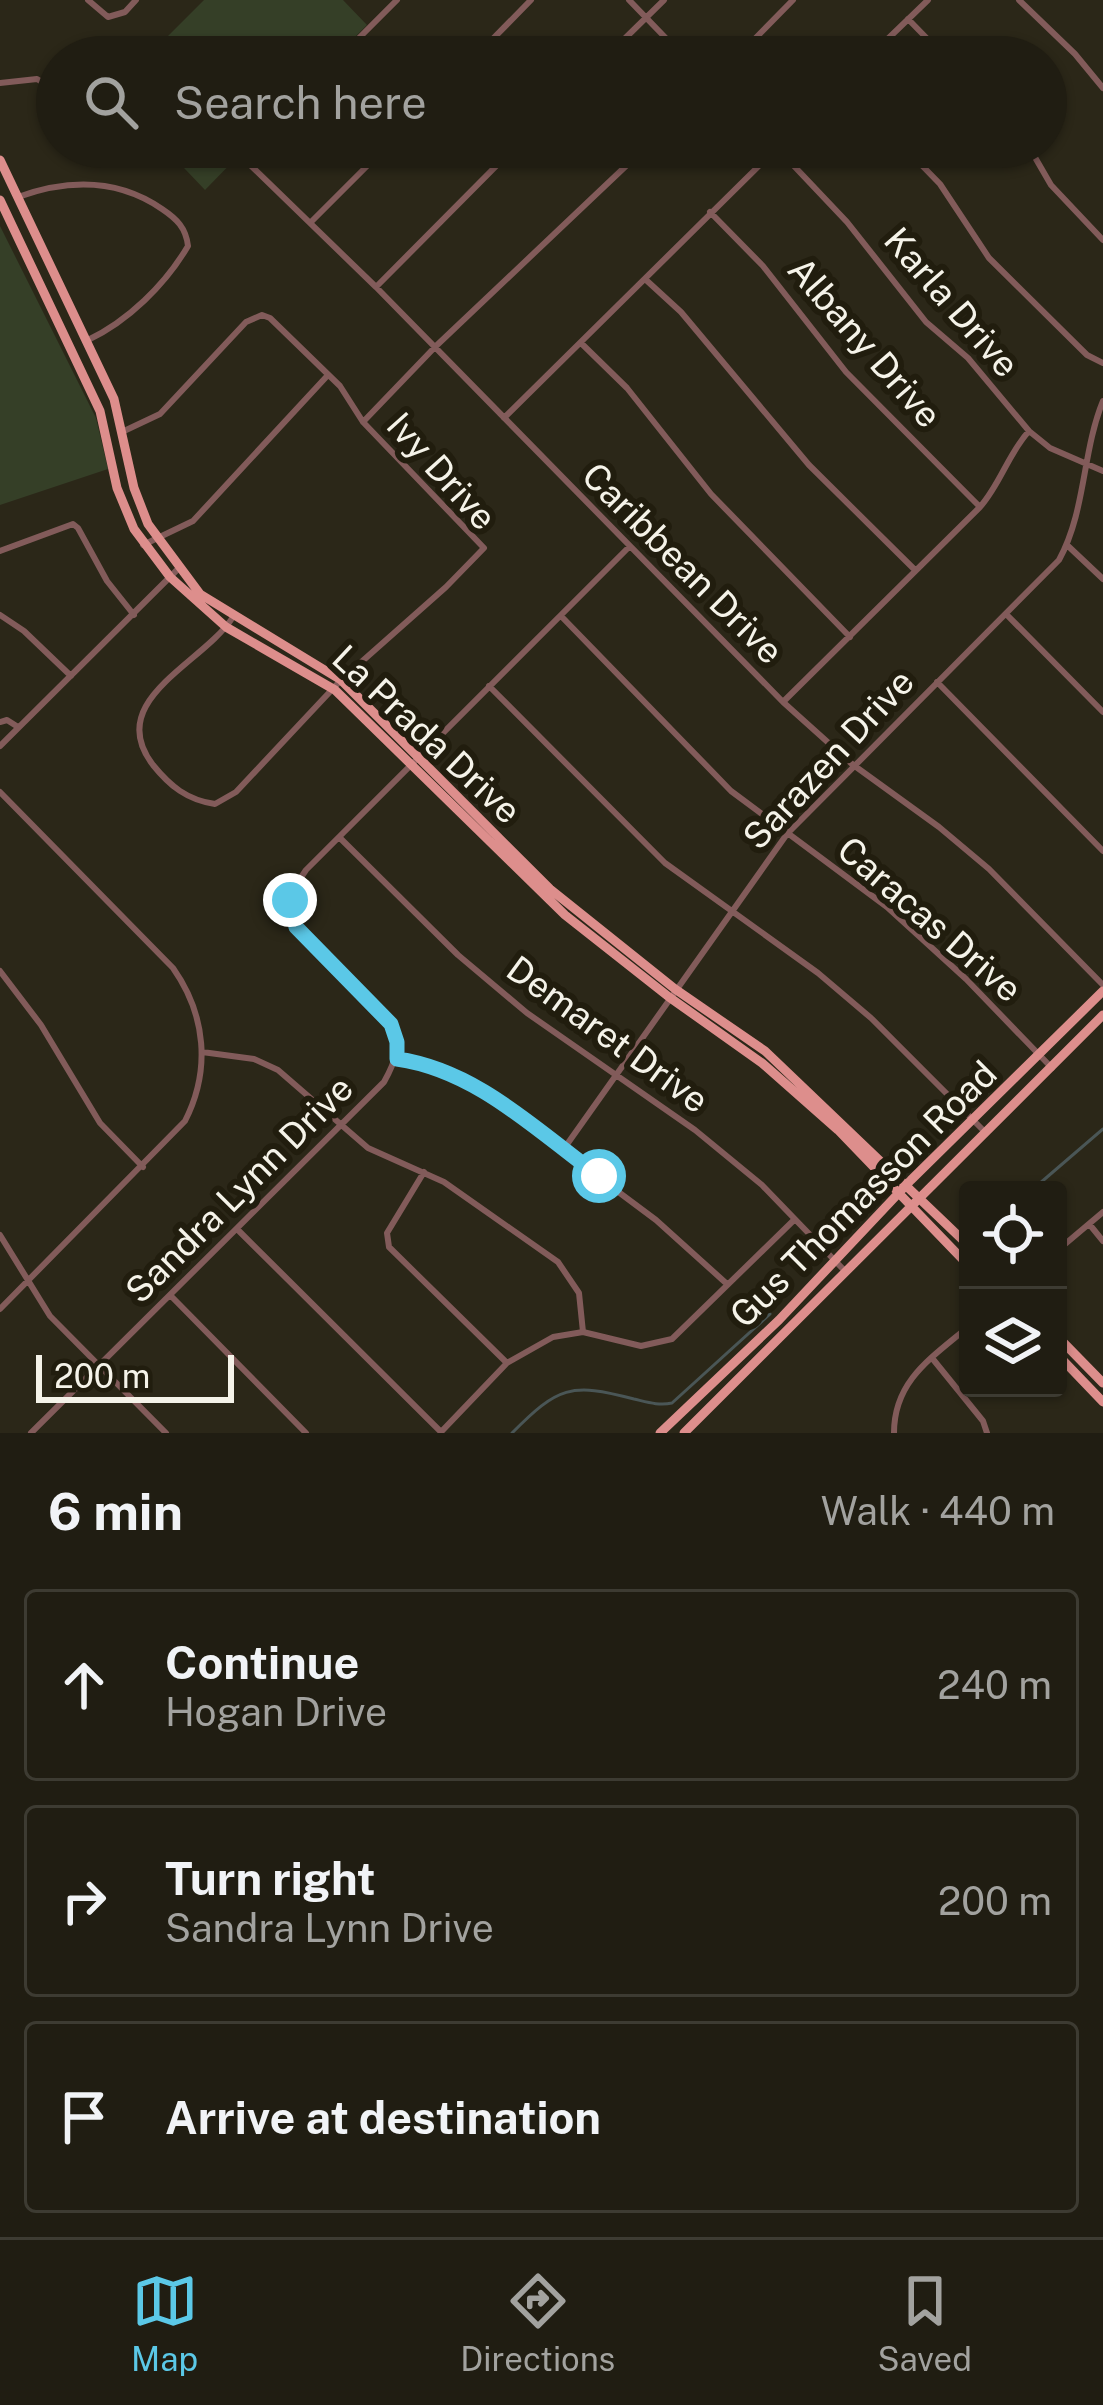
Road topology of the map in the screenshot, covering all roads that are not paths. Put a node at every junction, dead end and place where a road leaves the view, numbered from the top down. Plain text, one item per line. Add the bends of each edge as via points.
1 (88, 0) edge
2 (136, 0) edge
3 (397, 0) edge
4 (531, 0) edge
5 (628, 0) edge
6 (664, 0) edge
7 (794, 0) edge
8 (928, 0) edge
9 (1019, 0) edge
10 (646, 17) junction
11 (908, 20) junction
12 (361, 36) edge
13 (496, 36) edge
14 (627, 36) edge
15 (664, 36) edge
16 (758, 36) edge
17 (891, 36) edge
18 (924, 36) edge
19 (1056, 36) edge
20 (1067, 46) edge
21 (36, 80) edge
22 (0, 83) edge
23 (1103, 88) edge
24 (0, 160) edge
25 (254, 168) edge
26 (365, 168) edge
27 (493, 168) edge
28 (624, 168) edge
29 (755, 168) edge
30 (797, 168) edge
31 (924, 168) edge
32 (1043, 168) edge
33 (18, 197) junction
34 (0, 200) edge
35 (710, 212) junction
36 (311, 222) junction
37 (1103, 240) edge
38 (645, 279) junction
39 (376, 287) junction
40 (86, 340) junction
41 (580, 343) junction
42 (435, 347) junction
43 (1103, 363) edge
44 (328, 375) junction
45 (111, 392) junction
46 (1103, 400) edge
47 (96, 403) junction
48 (504, 418) junction
49 (363, 422) junction
50 (124, 431) junction
51 (1030, 431) junction
52 (1086, 464) junction
53 (1103, 471) edge
54 (980, 507) junction
55 (156, 539) junction
56 (142, 545) junction
57 (1067, 545) junction
58 (629, 548) junction
59 (0, 551) edge
60 (179, 568) junction
61 (915, 570) junction
62 (170, 577) junction
63 (1103, 579) edge
64 (1006, 614) junction
65 (0, 615) edge
66 (134, 615) junction
67 (561, 616) junction
68 (229, 622) junction
69 (850, 637) junction
70 (71, 676) junction
71 (937, 682) junction
72 (338, 685) junction
73 (489, 686) junction
74 (783, 702) junction
75 (1103, 712) edge
76 (0, 722) edge
77 (19, 728) junction
78 (0, 746) edge
79 (419, 757) junction
80 (852, 764) junction
81 (409, 766) junction
82 (0, 792) edge
83 (787, 834) junction
84 (339, 837) junction
85 (1103, 851) edge
86 (733, 910) junction
87 (0, 971) edge
88 (1103, 988) edge
89 (672, 993) junction
90 (1103, 1015) edge
91 (202, 1052) junction
92 (1039, 1054) junction
93 (397, 1059) junction
94 (1052, 1068) junction
95 (614, 1073) junction
96 (972, 1120) junction
97 (340, 1126) junction
98 (986, 1133) junction
99 (563, 1150) junction
100 (143, 1167) junction
101 (424, 1172) junction
102 (902, 1189) junction
103 (915, 1203) junction
104 (1103, 1212) edge
105 (794, 1220) junction
106 (1089, 1225) junction
107 (238, 1229) junction
108 (0, 1235) edge
109 (959, 1237) edge
110 (1103, 1241) edge
111 (1067, 1243) edge
112 (959, 1254) edge
113 (835, 1262) junction
114 (847, 1272) junction
115 (27, 1282) junction
116 (728, 1284) junction
117 (171, 1296) junction
118 (0, 1309) edge
119 (583, 1332) junction
120 (959, 1335) edge
121 (1067, 1346) edge
122 (932, 1358) junction
123 (508, 1363) junction
124 (1067, 1364) edge
125 (99, 1366) junction
126 (1103, 1383) edge
127 (1103, 1402) edge
128 (32, 1433) edge
129 (166, 1433) edge
130 (307, 1433) edge
131 (441, 1433) edge
132 (660, 1433) edge
133 (684, 1433) edge
134 (894, 1433) edge
135 (987, 1433) edge

1 - 2 street via 108,17
3 - 12 street
4 - 13 street
5 - 10 street
6 - 10 street
7 - 16 street
8 - 11 street
9 - 19 street
10 - 14 street
10 - 15 street
11 - 17 street
11 - 18 street
20 - 23 street
21 - 22 street
24 - 33 main road, La Prada Drive
25 - 36 street, Caribbean Drive
26 - 36 street
27 - 39 street
28 - 42 street
29 - 35 street
30 - 51 street, Karla Drive
31 - 43 street via 989,258
32 - 37 street
33 - 40 main road, La Prada Drive
33 - 40 street via 54,185 125,189 186,233 184,254 143,300
34 - 47 main road, La Prada Drive
35 - 38 street
35 - 54 street, Albany Drive via 846,372
36 - 39 street, Caribbean Drive
38 - 41 street
38 - 61 street via 809,465
39 - 42 street, Caribbean Drive
40 - 45 main road, La Prada Drive
41 - 48 street
41 - 69 street via 628,388 710,494
42 - 48 street, Caribbean Drive
42 - 49 street
44 - 49 street, Ivy Drive
44 - 50 street, Ivy Drive via 262,315 246,322 160,414
44 - 55 street via 193,520
45 - 47 main road
45 - 50 main road, La Prada Drive
46 - 52 street, Sarazen Drive
47 - 56 main road, La Prada Drive via 117,488
48 - 58 street, Caribbean Drive
49 - 72 street, Ivy Drive via 484,548
50 - 55 main road, La Prada Drive via 134,488
51 - 52 street, Karla Drive
51 - 54 street
52 - 53 street, Karla Drive
52 - 57 street, Sarazen Drive
54 - 61 street
55 - 56 street
55 - 60 main road, La Prada Drive
56 - 62 main road, La Prada Drive
57 - 63 street
57 - 64 street, Sarazen Drive
58 - 67 street, Sandra Lynn Drive
58 - 74 street, Caribbean Drive
59 - 66 street via 73,524
60 - 62 street
60 - 68 main road, La Prada Drive
61 - 69 street
62 - 66 street
62 - 68 main road, La Prada Drive
64 - 71 street, Sarazen Drive
64 - 75 street
65 - 70 street
66 - 70 street
67 - 73 street, Sandra Lynn Drive
67 - 83 street, Caracas Drive via 718,778
68 - 72 main road, La Prada Drive
68 - 72 street, Ivy Drive via 138,717 146,756 188,798 226,800
69 - 74 street
70 - 77 street
71 - 80 street, Sarazen Drive
71 - 85 street
72 - 79 main road, La Prada Drive
72 - 81 main road, La Prada Drive
73 - 79 street, Sandra Lynn Drive
73 - 86 street via 665,863
74 - 80 street, Caribbean Drive
76 - 77 street
77 - 78 street
79 - 81 street, Sandra Lynn Drive
79 - 89 main road, La Prada Drive via 550,889
80 - 83 street, Sarazen Drive
80 - 88 street, Caribbean Drive via 989,868
81 - 84 street, Sandra Lynn Drive
81 - 89 main road, La Prada Drive via 565,916
82 - 91 street via 173,968 192,1000
83 - 86 street, Sarazen Drive
83 - 92 street, Caracas Drive via 932,946
84 - 93 street, Sandra Lynn Drive via 292,889 292,918 387,1019
84 - 95 street, Demaret Drive via 458,955
86 - 89 street, Sarazen Drive
86 - 96 street via 872,1018
87 - 100 street via 100,1123
88 - 92 main road, Gus Thomasson Road
89 - 95 street, Sarazen Drive
89 - 102 main road, La Prada Drive via 836,1122
90 - 94 main road, Gus Thomasson Road
91 - 97 street via 254,1058 278,1070
91 - 100 street via 185,1121
92 - 94 street, Caracas Drive
92 - 96 main road, Gus Thomasson Road
93 - 97 street, Sandra Lynn Drive
93 - 99 street via 470,1082
94 - 98 main road, Gus Thomasson Road
95 - 99 street, Sarazen Drive
95 - 105 street, Demaret Drive via 695,1130
96 - 98 street
96 - 102 main road, Gus Thomasson Road
97 - 101 street
97 - 107 street, Sandra Lynn Drive
98 - 103 main road, Gus Thomasson Road
99 - 116 street
100 - 115 street
101 - 119 street via 568,1271
101 - 123 street via 387,1233 389,1247
102 - 103 main road, La Prada Drive
102 - 113 main road, Gus Thomasson Road
103 - 109 main road, La Prada Drive
103 - 112 main road, La Prada Drive
103 - 114 main road, Gus Thomasson Road
104 - 106 street
105 - 113 street, Demaret Drive
105 - 116 street
106 - 110 street
106 - 111 street
107 - 117 street, Sandra Lynn Drive
107 - 131 street
108 - 115 street
113 - 114 street, Demaret Drive
113 - 132 main road, Gus Thomasson Road
114 - 133 main road, Gus Thomasson Road
115 - 118 street
115 - 125 street
116 - 119 street via 664,1343 641,1346
117 - 125 street, Sandra Lynn Drive
117 - 130 street
119 - 123 street via 553,1337
120 - 122 street
121 - 126 main road
122 - 134 street via 901,1391
122 - 135 street
123 - 131 street
124 - 127 main road
125 - 128 street, Sandra Lynn Drive
125 - 129 street

